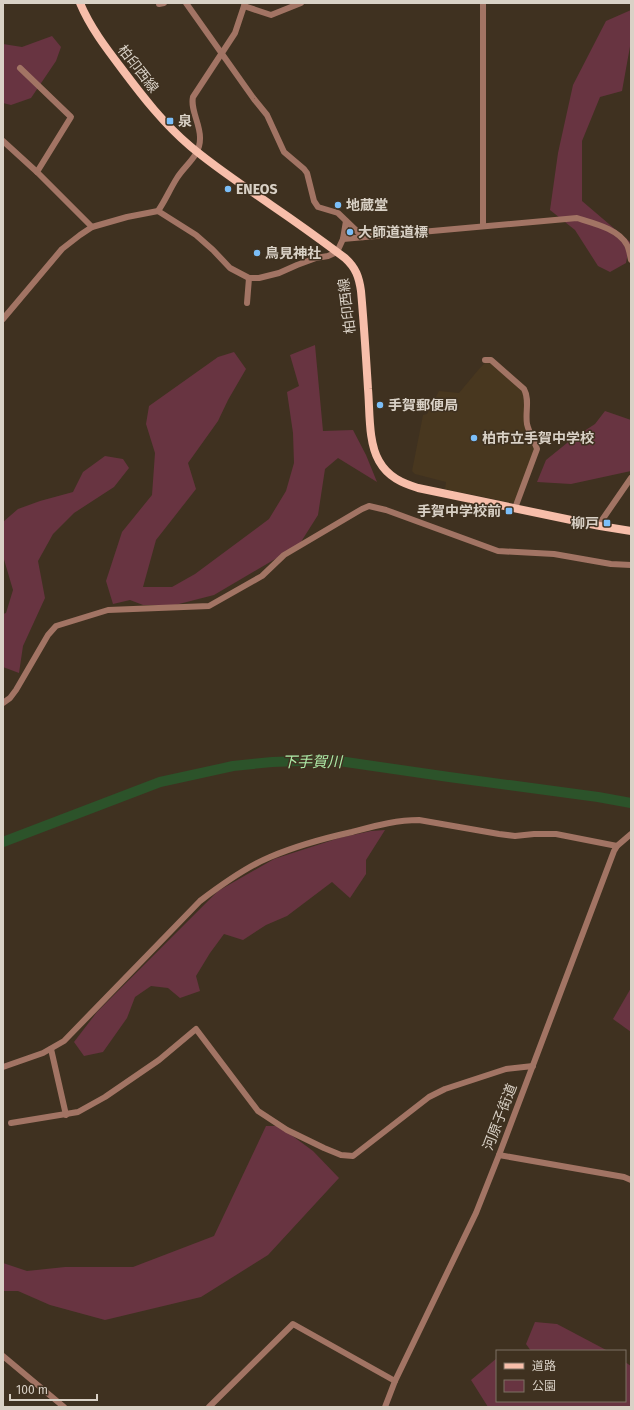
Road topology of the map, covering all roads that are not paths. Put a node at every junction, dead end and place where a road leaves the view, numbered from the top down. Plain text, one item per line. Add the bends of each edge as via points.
1 (80, 3) edge
2 (159, 3) edge
3 (164, 3) edge
4 (186, 3) edge
5 (301, 3) edge
6 (483, 3) edge
7 (244, 5) edge
8 (222, 53) junction
9 (20, 68) dead end
10 (3, 141) edge
11 (198, 152) junction
12 (37, 172) junction
13 (158, 211) junction
14 (346, 221) junction
15 (484, 226) junction
16 (92, 227) junction
17 (364, 237) junction
18 (343, 239) junction
19 (337, 252) junction
20 (631, 260) edge
21 (249, 278) junction
22 (247, 303) dead end
23 (3, 319) edge
24 (485, 360) dead end
25 (631, 478) edge
26 (515, 508) junction
27 (600, 526) junction
28 (631, 531) edge
29 (631, 565) edge
30 (3, 703) edge
31 (631, 834) edge
32 (617, 846) junction
33 (51, 1049) junction
34 (533, 1066) junction
35 (3, 1067) edge
36 (66, 1115) junction
37 (11, 1123) dead end
38 (499, 1155) junction
39 (631, 1180) edge
40 (3, 1356) edge
41 (395, 1381) junction
42 (64, 1407) edge
43 (209, 1407) edge
44 (385, 1407) edge

1 - 11 main road, 柏印西線 via 92,27 132,84 165,122
2 - 3 street
4 - 8 street
5 - 7 street via 271,15
6 - 15 street
7 - 8 street via 235,33
8 - 11 street via 192,100 201,137
8 - 14 street via 267,115 284,152 307,172 318,208 338,213
9 - 12 street via 71,116
10 - 12 street
11 - 13 street via 176,180
11 - 19 main road, 柏印西線
12 - 16 street
13 - 16 street
13 - 21 street via 196,235 230,268
14 - 17 street
14 - 18 street
15 - 17 street
15 - 20 street via 577,218 598,224 618,234 628,245
16 - 23 street via 62,249
17 - 18 street
18 - 19 street
19 - 21 street via 279,273
19 - 26 main road, 柏印西線 via 352,264 360,280 371,433 375,451 384,468 397,480 418,488
21 - 22 street
24 - 26 street via 491,360 526,393 527,423 537,448
25 - 27 street
26 - 27 main road, 柏印西線
27 - 28 main road, 柏印西線
29 - 30 street via 554,554 498,551 428,524 369,506 284,555 262,576 209,606 108,610 56,626 48,635 16,690
31 - 32 street, 河原子街道
32 - 33 street via 556,834 505,835 413,820 391,822 286,850 256,864 200,901 64,1042
32 - 34 street, 河原子街道
33 - 35 street
33 - 36 street
34 - 36 street via 506,1069 445,1089 429,1097 353,1156 342,1155 287,1130 258,1111 196,1029 159,1060 105,1097 78,1112
34 - 38 street, 河原子街道
36 - 37 street
38 - 39 street
38 - 41 street, 河原子街道 via 476,1213
40 - 42 street
41 - 43 street via 293,1324
41 - 44 street, 河原子街道

